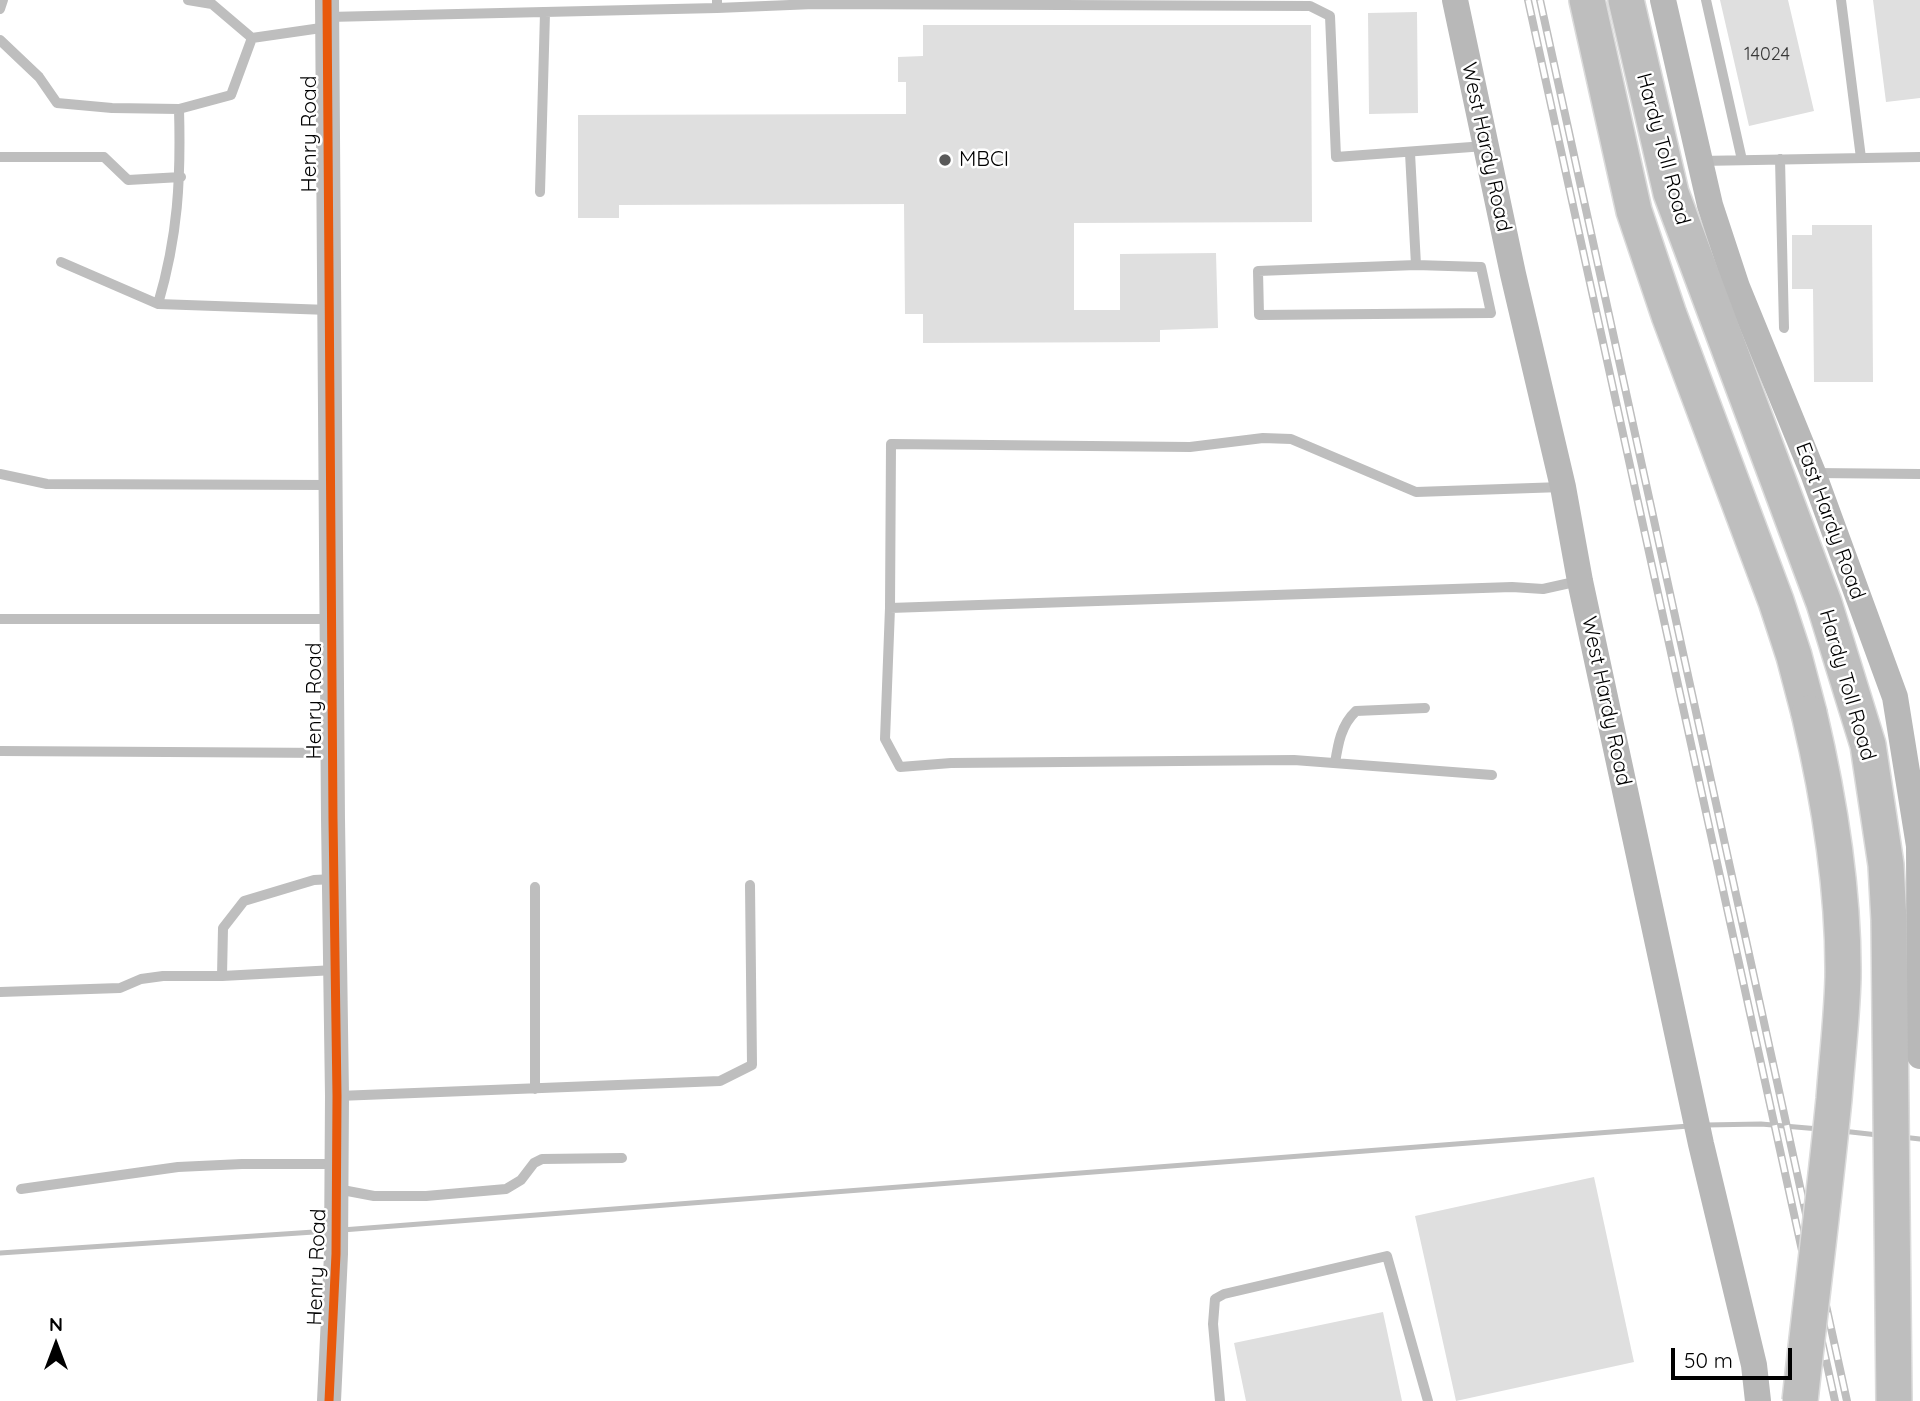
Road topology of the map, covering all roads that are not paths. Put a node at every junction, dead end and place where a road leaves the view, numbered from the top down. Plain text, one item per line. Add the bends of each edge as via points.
1 (3, 0) edge
2 (188, 0) edge
3 (1455, 0) edge
4 (1587, 0) edge
5 (1626, 0) edge
6 (1663, 0) edge
7 (1706, 0) edge
8 (1841, 0) edge
9 (717, 4) edge
10 (0, 9) edge
11 (545, 13) junction
12 (328, 15) edge
13 (252, 38) junction
14 (0, 40) edge
15 (179, 110) junction
16 (1486, 146) junction
17 (1410, 152) junction
18 (1920, 157) edge
19 (0, 158) edge
20 (1861, 158) junction
21 (1780, 159) junction
22 (1742, 160) junction
23 (1699, 161) junction
24 (181, 177) junction
25 (540, 192) dead end
26 (61, 262) dead end
27 (1416, 265) junction
28 (158, 304) junction
29 (330, 310) junction
30 (1784, 328) dead end
31 (1813, 473) junction
32 (0, 474) edge
33 (1920, 474) edge
34 (332, 485) junction
35 (1563, 487) junction
36 (1580, 581) junction
37 (890, 608) junction
38 (0, 619) edge
39 (332, 619) junction
40 (1425, 708) dead end
41 (1, 751) edge
42 (333, 752) junction
43 (1335, 763) junction
44 (1492, 775) dead end
45 (1920, 846) edge
46 (335, 879) junction
47 (1919, 884) edge
48 (750, 885) dead end
49 (535, 887) dead end
50 (335, 970) junction
51 (222, 976) junction
52 (0, 992) edge
53 (1912, 1045) edge
54 (535, 1089) junction
55 (337, 1096) junction
56 (622, 1158) dead end
57 (337, 1164) junction
58 (21, 1189) dead end
59 (337, 1198) junction
60 (329, 1401) edge
61 (1220, 1401) edge
62 (1428, 1401) edge
63 (1758, 1401) edge
64 (1800, 1401) edge
65 (1894, 1401) edge

1 - 10 lane
2 - 13 lane via 212,4
3 - 16 main road, West Hardy Road
4 - 64 highway, Hardy Toll Road, bridge via 1634,211 1776,601 1822,770 1843,976
5 - 53 highway, Hardy Toll Road via 1671,193 1811,565 1867,745 1886,866 1889,919
6 - 23 main road, East Hardy Road
7 - 22 lane
8 - 20 lane
9 - 11 lane
9 - 17 lane via 1310,6 1329,16 1336,156
11 - 12 lane
11 - 25 lane
12 - 13 lane
12 - 29 street, Henry Road
13 - 15 lane via 231,95
14 - 15 lane via 39,77 57,103
15 - 24 lane
16 - 17 lane
16 - 35 main road, West Hardy Road
17 - 27 lane
18 - 20 lane
19 - 24 lane via 104,156 128,180
20 - 21 lane
21 - 22 lane
21 - 30 lane
22 - 23 lane
23 - 31 main road, East Hardy Road via 1737,287
24 - 28 lane via 171,255
26 - 28 lane
27 - 27 lane via 1481,267 1491,313 1259,315 1258,271
28 - 29 lane
29 - 34 street, Henry Road
31 - 33 lane
31 - 45 main road, East Hardy Road via 1895,697
32 - 34 lane via 47,484
34 - 39 street, Henry Road
35 - 36 main road, West Hardy Road
35 - 37 lane via 1416,492 1291,439 1190,447 891,444
36 - 37 lane via 1543,589
36 - 63 main road, West Hardy Road via 1693,1107 1754,1365
37 - 43 lane via 885,739 900,767 1267,760
38 - 39 lane
39 - 42 street, Henry Road
40 - 43 lane via 1356,711 1339,741
41 - 42 lane
42 - 46 street, Henry Road
43 - 44 lane
45 - 47 main road, East Hardy Road
46 - 50 street, Henry Road
46 - 51 lane via 314,880 244,901 223,928
47 - 53 main road, East Hardy Road
48 - 54 lane via 752,1065 720,1081
49 - 54 lane
50 - 51 lane
50 - 55 street, Henry Road
51 - 52 lane via 163,976 120,988
53 - 65 highway, Hardy Toll Road via 1893,1214
54 - 55 lane
55 - 57 street, Henry Road
56 - 59 lane via 542,1159 506,1189
57 - 58 lane via 178,1167
57 - 59 street, Henry Road
59 - 60 street, Henry Road
61 - 62 lane via 1215,1299 1387,1256

